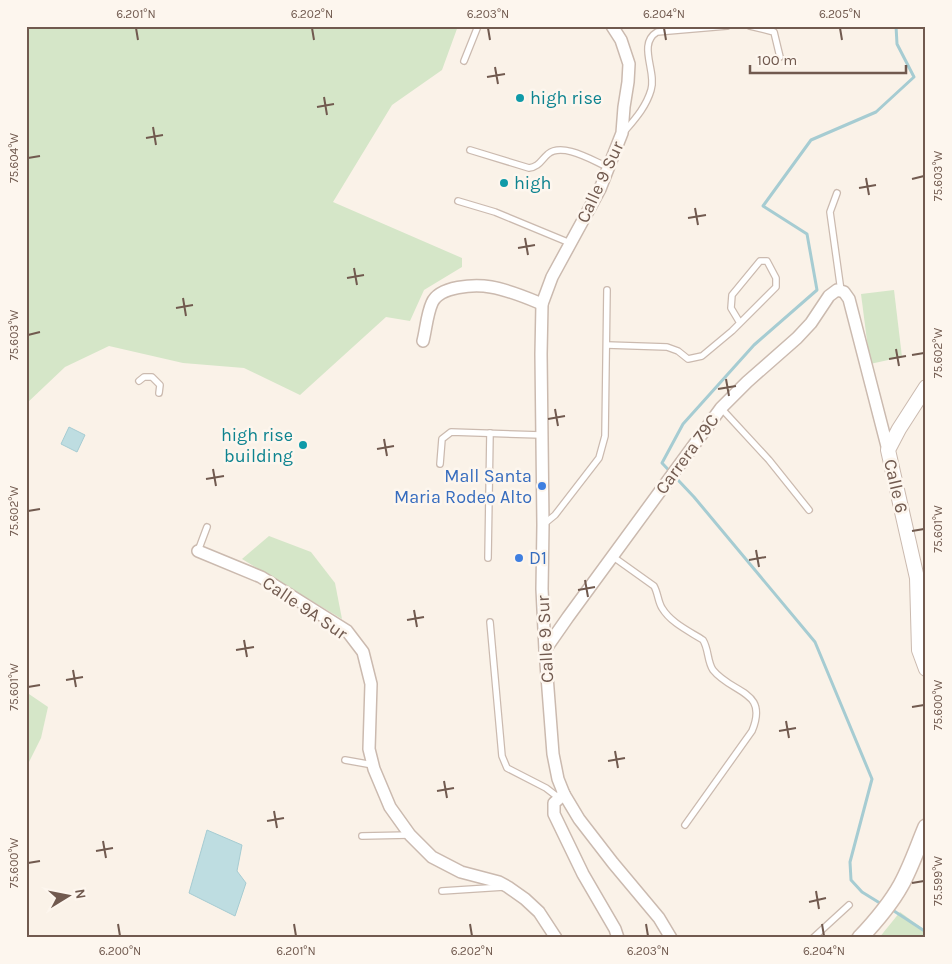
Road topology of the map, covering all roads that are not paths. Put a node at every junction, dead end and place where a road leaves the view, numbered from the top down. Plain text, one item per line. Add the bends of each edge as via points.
1 (478, 26) edge
2 (612, 26) edge
3 (727, 26) edge
4 (750, 26) edge
5 (780, 57) dead end
6 (464, 62) dead end
7 (622, 134) junction
8 (470, 150) dead end
9 (608, 168) junction
10 (837, 193) dead end
11 (458, 201) dead end
12 (570, 243) junction
13 (606, 290) dead end
14 (843, 292) junction
15 (542, 304) junction
16 (740, 323) junction
17 (423, 341) dead end
18 (607, 345) junction
19 (139, 380) dead end
20 (926, 387) edge
21 (159, 393) dead end
22 (721, 408) junction
23 (490, 433) junction
24 (541, 435) junction
25 (888, 450) junction
26 (440, 464) dead end
27 (809, 510) dead end
28 (543, 525) junction
29 (207, 528) dead end
30 (198, 551) joint
31 (612, 556) junction
32 (488, 558) dead end
33 (543, 612) junction
34 (568, 617) junction
35 (490, 622) dead end
36 (545, 650) junction
37 (926, 669) edge
38 (345, 760) dead end
39 (373, 765) junction
40 (561, 796) junction
41 (685, 825) dead end
42 (926, 827) edge
43 (410, 835) junction
44 (362, 836) dead end
45 (508, 887) junction
46 (442, 891) dead end
47 (849, 906) dead end
48 (556, 938) edge
49 (618, 938) edge
50 (671, 938) edge
51 (812, 938) edge
52 (860, 938) edge

1 - 6 lane
2 - 7 street, Calle 9 Sur via 629,64
3 - 7 lane via 652,35 648,50 652,88 640,114
4 - 5 lane via 774,32
7 - 9 street, Calle 9 Sur
8 - 9 lane via 534,168 549,153 560,149
9 - 12 street, Calle 9 Sur
10 - 14 lane via 830,212
11 - 12 lane via 495,212
12 - 15 street, Calle 9 Sur
13 - 18 lane
14 - 22 street, Carrera 79C via 833,292 806,330
14 - 25 street, Calle 6 via 849,299
15 - 17 street via 489,286 449,288 432,302
15 - 24 street, Calle 9 Sur
16 - 16 lane via 731,308 732,295 760,261 766,261 776,278 776,288
16 - 18 lane via 702,356 694,359 667,347
18 - 28 lane via 603,447 599,458 555,515
19 - 21 lane via 152,376 160,385
20 - 25 street, Calle 6
22 - 27 lane
22 - 31 street, Carrera 79C
23 - 24 lane
23 - 26 lane via 451,432 446,435 442,439
23 - 32 lane
24 - 28 street, Calle 9 Sur
25 - 37 street, Calle 6 via 916,571 919,650
28 - 33 street, Calle 9 Sur
29 - 30 lane
30 - 39 street, Calle 9A Sur via 261,577 347,631 363,652 371,684 369,749
31 - 34 street, Carrera 79C
31 - 41 lane via 654,586 662,607 670,617 703,640 714,671 742,690 754,701 757,709 752,731
33 - 34 street via 552,618
33 - 36 street, Calle 9 Sur
34 - 36 street, Carrera 79C
35 - 40 lane via 502,756 507,768
36 - 40 street, Calle 9 Sur via 553,754
38 - 39 lane
39 - 43 street, Calle 9A Sur via 390,807
40 - 49 street via 554,803 554,814
40 - 50 street, Calle 9 Sur via 659,918
42 - 52 main road via 902,883 887,907
43 - 44 lane
43 - 45 street, Calle 9A Sur via 432,857 461,872
45 - 46 lane
45 - 48 street, Calle 9A Sur via 539,912
47 - 51 lane

